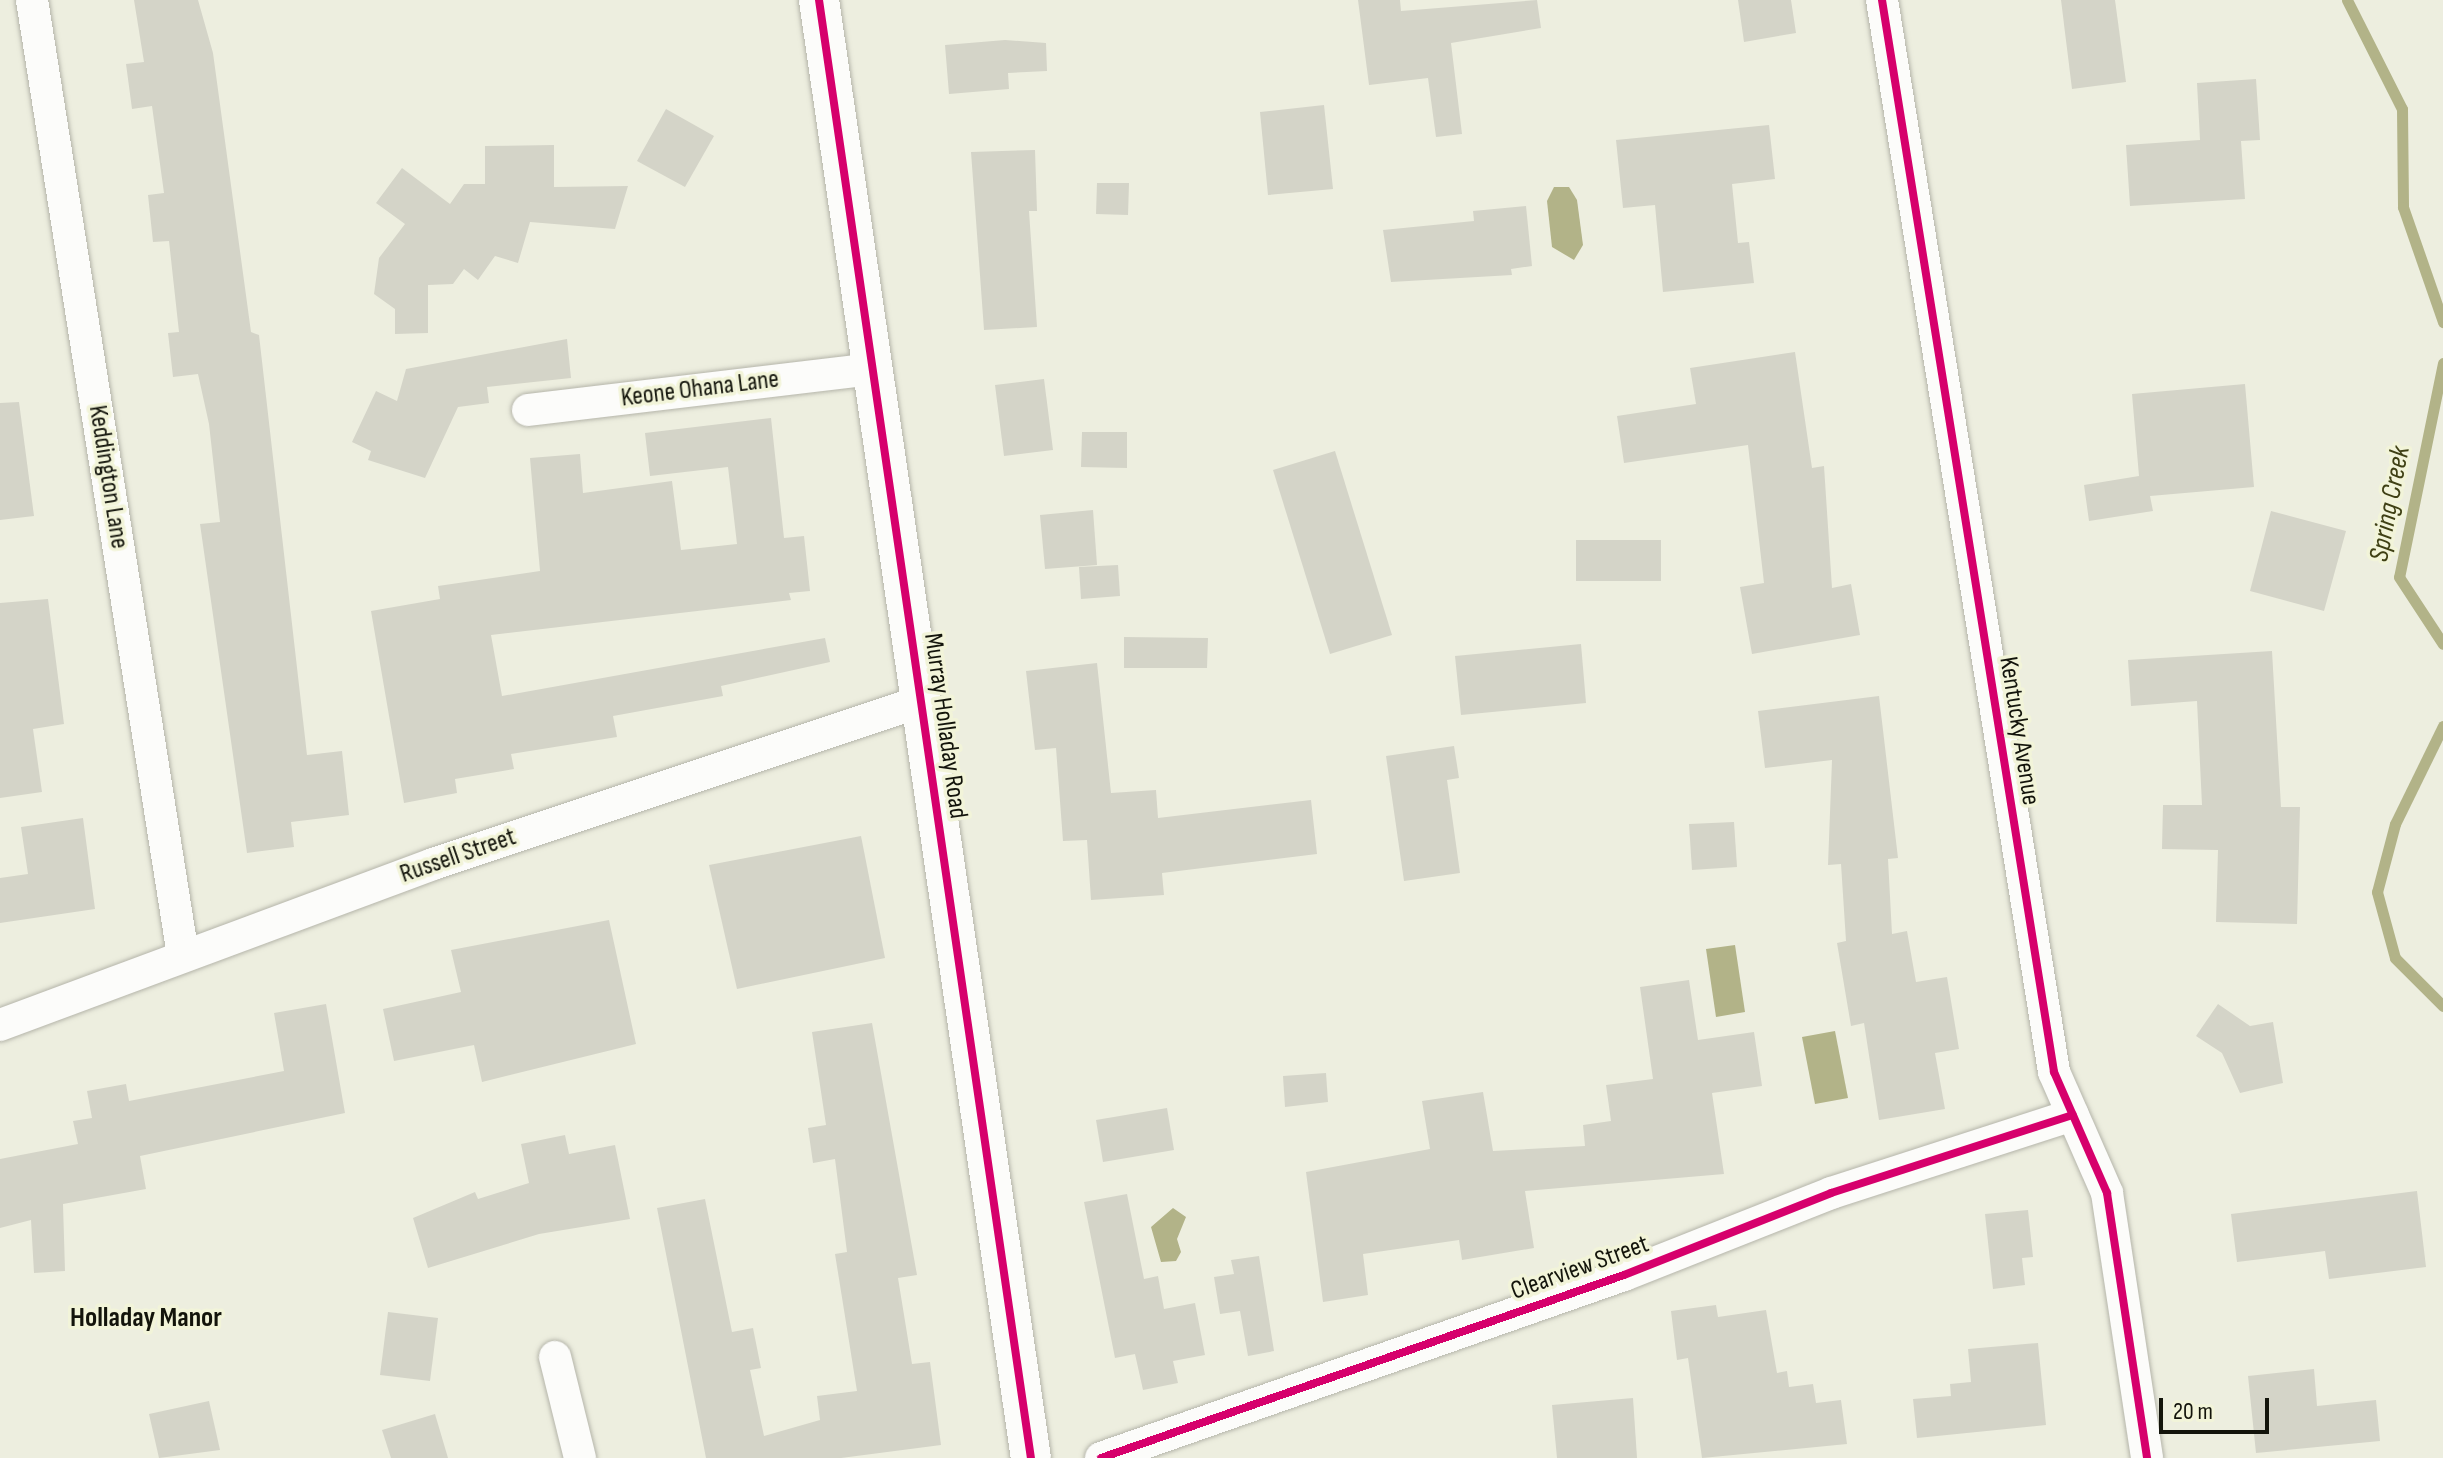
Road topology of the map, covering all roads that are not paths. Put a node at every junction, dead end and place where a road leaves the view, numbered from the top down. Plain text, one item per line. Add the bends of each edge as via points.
1 (32, 0) edge
2 (819, 0) edge
3 (1882, 0) edge
4 (873, 369) junction
5 (528, 410) dead end
6 (922, 701) junction
7 (183, 955) junction
8 (0, 1025) edge
9 (2073, 1115) junction
10 (555, 1357) dead end
11 (580, 1458) edge
12 (1031, 1458) edge
13 (1101, 1458) edge
14 (2147, 1458) edge

1 - 7 street, Keddington Lane
2 - 4 street, Murray Holladay Road
3 - 9 street, Kentucky Avenue via 2054,1072
4 - 5 street, Keone Ohana Lane
4 - 6 street, Murray Holladay Road
6 - 7 street, Russell Street
6 - 12 street, Murray Holladay Road
7 - 8 street, Russell Street
9 - 13 street, Clearview Street via 1831,1193 1624,1275
9 - 14 street, Kentucky Avenue via 2115,1226
10 - 11 street

